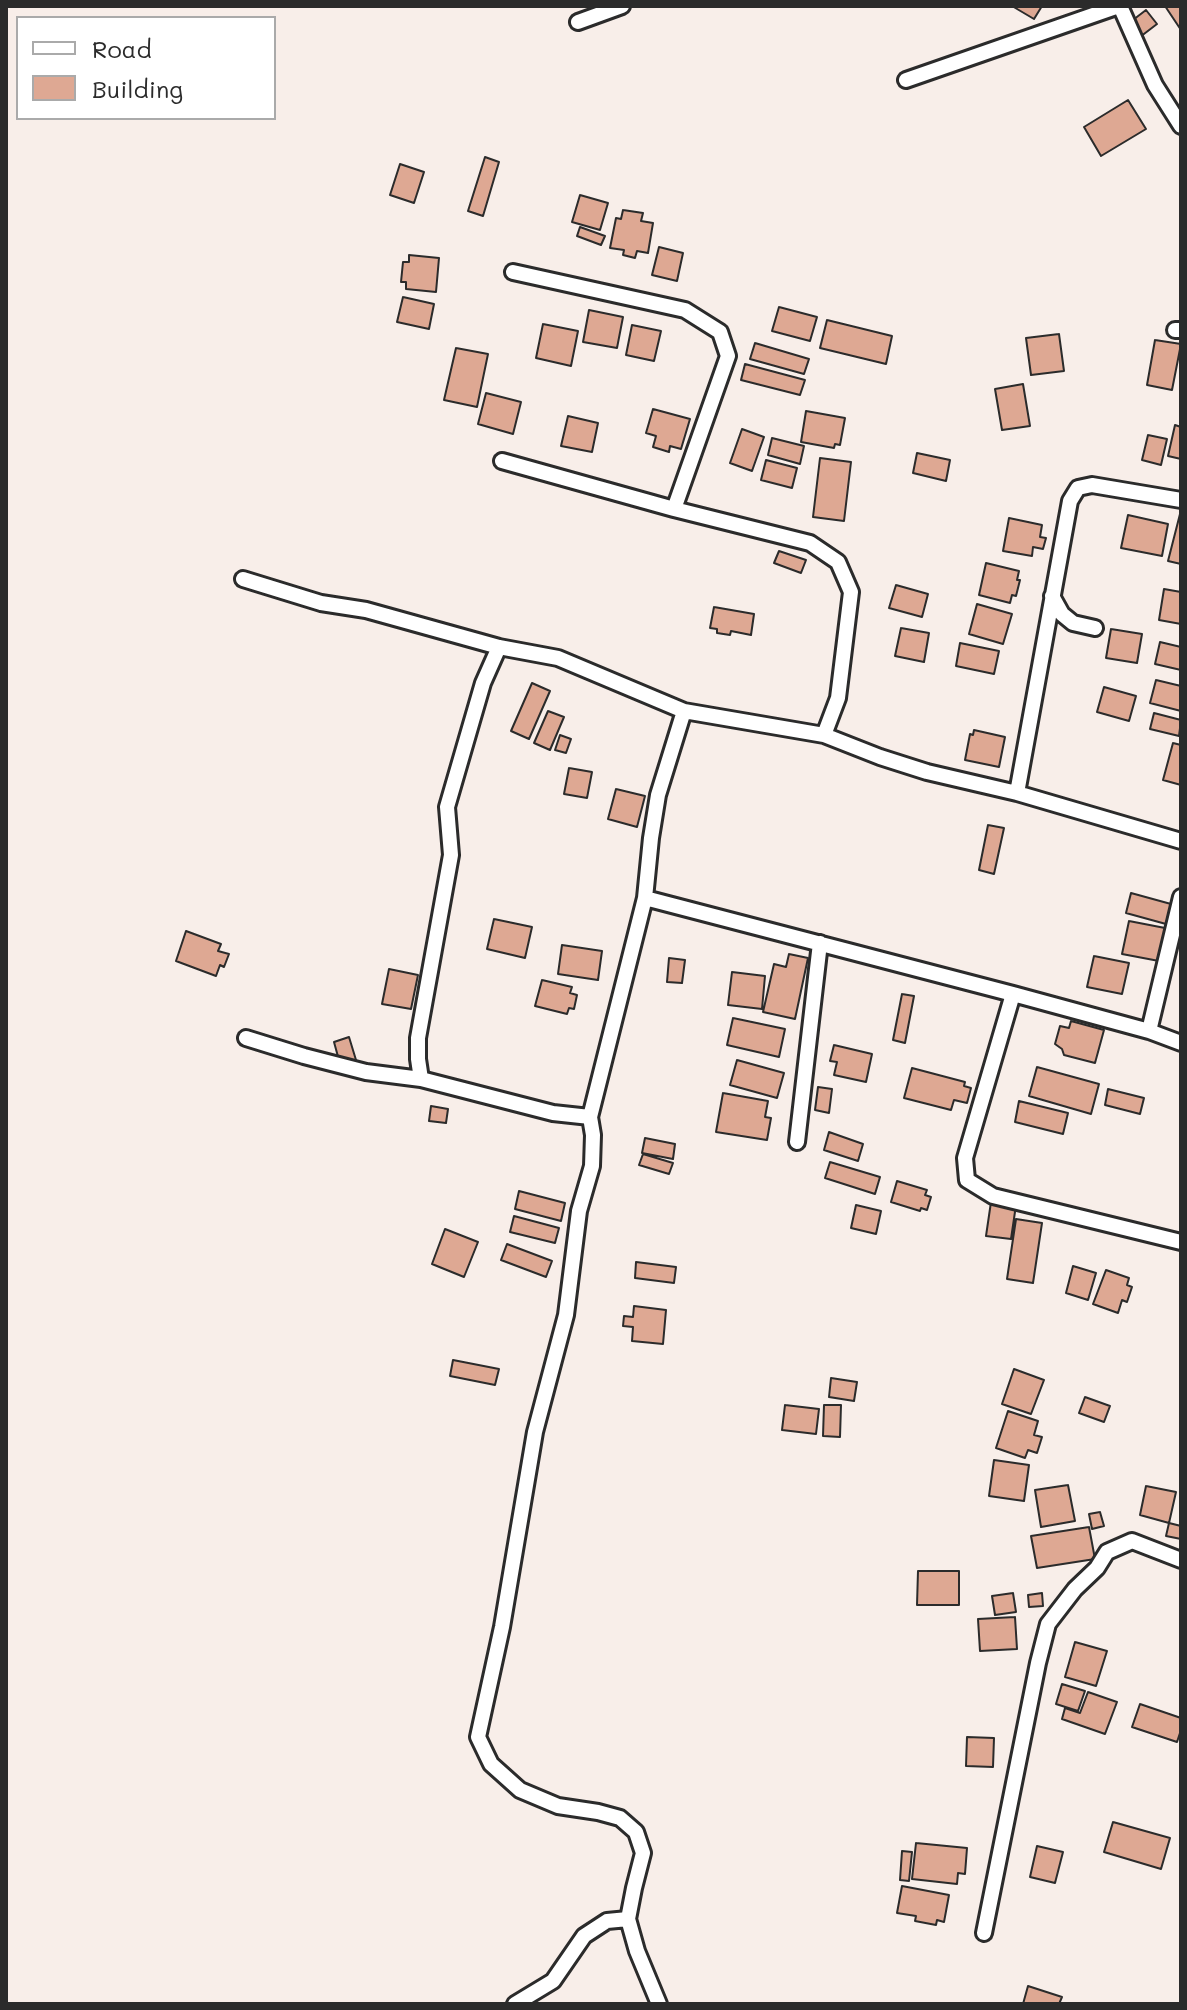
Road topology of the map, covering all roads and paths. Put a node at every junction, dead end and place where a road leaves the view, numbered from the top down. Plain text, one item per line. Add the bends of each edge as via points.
1 (622, 6) edge
2 (1119, 6) edge
3 (578, 22) dead end
4 (906, 80) dead end
5 (1181, 126) edge
6 (513, 272) dead end
7 (502, 461) dead end
8 (1181, 500) edge
9 (674, 509) junction
10 (243, 579) dead end
11 (1052, 596) junction
12 (1095, 628) dead end
13 (499, 647) junction
14 (684, 711) junction
15 (824, 735) junction
16 (1017, 793) junction
17 (1181, 841) edge
18 (1181, 897) edge
19 (645, 898) junction
20 (820, 943) junction
21 (1013, 994) junction
22 (1149, 1031) junction
23 (246, 1038) dead end
24 (1181, 1043) edge
25 (421, 1079) junction
26 (590, 1117) junction
27 (797, 1142) dead end
28 (1181, 1242) edge
29 (1181, 1560) edge
30 (628, 1919) junction
31 (984, 1933) dead end
32 (515, 2004) edge
33 (659, 2004) edge

1 - 3 street
2 - 4 street
2 - 5 street via 1155,85
6 - 9 street via 685,310 720,332 728,356
7 - 9 street
8 - 11 street via 1092,485 1078,488 1070,501
9 - 15 street via 810,543 838,562 851,592 838,698
10 - 13 street
11 - 12 street via 1073,623
11 - 16 street
13 - 14 street via 558,658
13 - 25 street via 483,683 447,807 451,855 418,1038
14 - 15 street
14 - 19 street via 658,795
15 - 16 street via 927,772
16 - 17 street
18 - 22 street
19 - 20 street
19 - 26 street
20 - 21 street
20 - 27 street
21 - 22 street
21 - 28 street via 965,1158 967,1180 993,1196
22 - 24 street
23 - 25 street via 366,1072
25 - 26 street via 553,1113
26 - 30 street via 592,1166 579,1211 566,1315 535,1432 478,1737 491,1764 520,1790 558,1806 620,1818 636,1832 643,1853
29 - 31 street via 1132,1541 1107,1552 1048,1624
30 - 32 street via 607,1921 584,1936 553,1981
30 - 33 street

